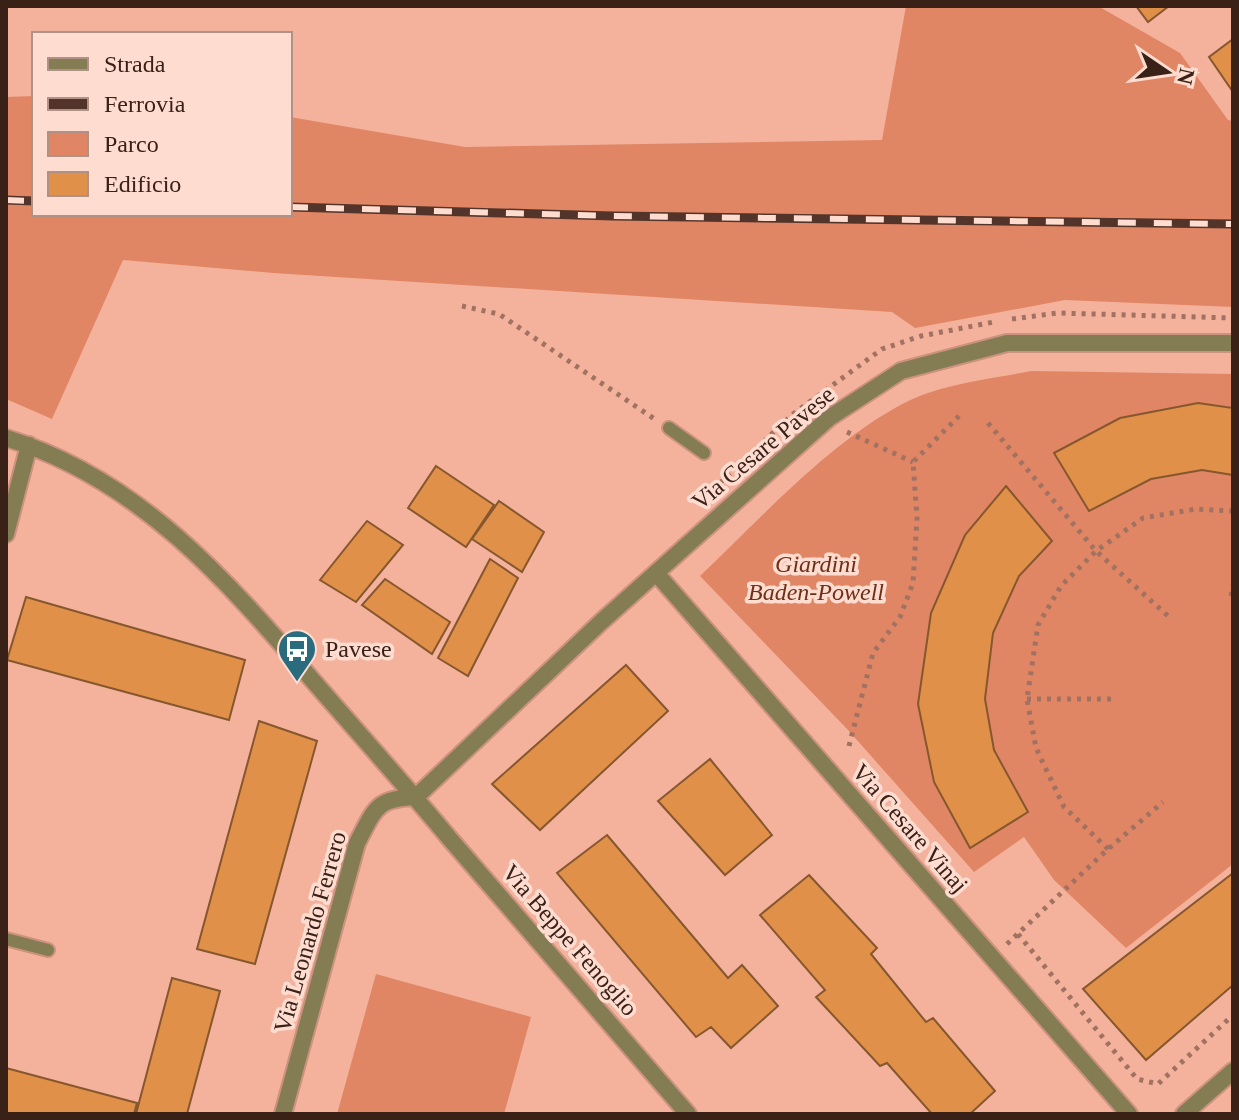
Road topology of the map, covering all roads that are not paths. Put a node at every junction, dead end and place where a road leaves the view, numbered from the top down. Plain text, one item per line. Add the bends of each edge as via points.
1 (1233, 343) edge
2 (669, 428) road end
3 (6, 438) edge
4 (29, 445) junction
5 (704, 453) dead end
6 (6, 534) edge
7 (656, 573) junction
8 (416, 797) junction
9 (6, 939) edge
10 (48, 950) dead end
11 (1233, 1071) edge
12 (283, 1114) edge
13 (688, 1114) edge
14 (1129, 1114) edge
15 (1184, 1114) edge

1 - 7 street, Via Cesare Pavese via 1007,343 901,371 829,418
2 - 5 lane
3 - 4 street, Via Beppe Fenoglio
4 - 6 street
4 - 8 street, Via Beppe Fenoglio via 143,509 190,546
7 - 8 street, Via Cesare Pavese
7 - 14 street, Via Cesare Vinaj
8 - 12 street, Via Leonardo Ferrero via 390,798 372,813 357,843
8 - 13 street, Via Beppe Fenoglio
9 - 10 lane
11 - 15 street

